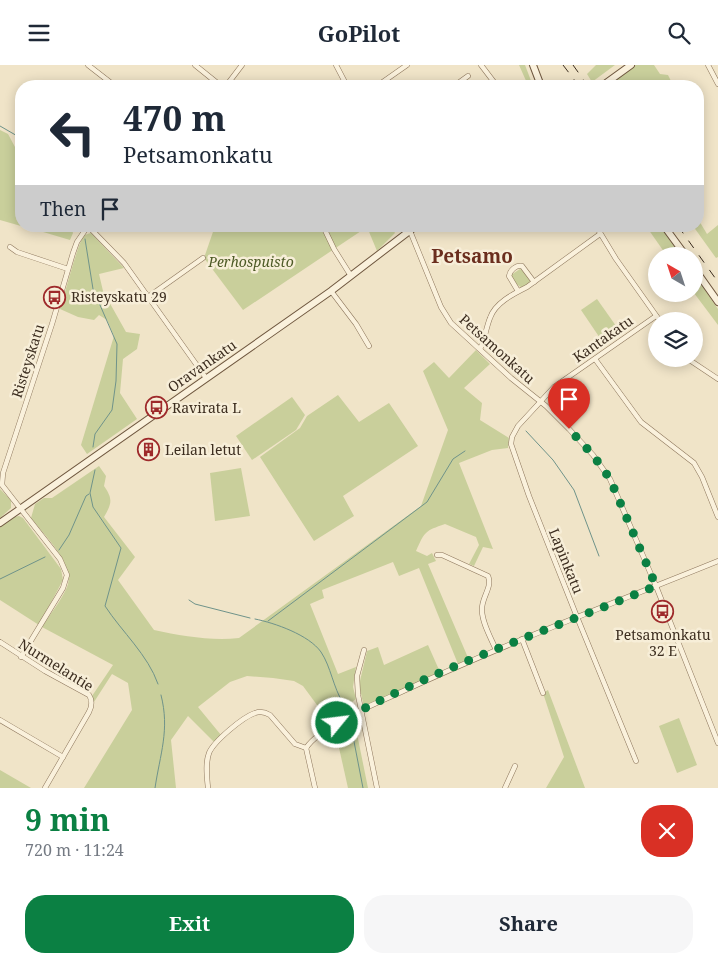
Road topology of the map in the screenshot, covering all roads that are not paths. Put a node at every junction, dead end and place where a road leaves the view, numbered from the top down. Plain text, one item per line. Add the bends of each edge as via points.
1 (88, 65) edge
2 (196, 65) edge
3 (242, 65) edge
4 (336, 65) edge
5 (406, 65) edge
6 (482, 65) edge
7 (533, 65) edge
8 (631, 65) edge
9 (708, 65) edge
10 (468, 76) dead end
11 (538, 77) junction
12 (107, 80) edge
13 (214, 80) edge
14 (231, 80) edge
15 (343, 80) edge
16 (385, 80) edge
17 (462, 80) edge
18 (493, 80) edge
19 (539, 80) edge
20 (540, 80) edge
21 (610, 80) edge
22 (718, 84) edge
23 (84, 232) edge
24 (94, 232) edge
25 (326, 232) edge
26 (406, 232) edge
27 (411, 232) edge
28 (668, 232) edge
29 (600, 234) joint
30 (10, 247) dead end
31 (679, 247) edge
32 (202, 259) dead end
33 (68, 269) junction
34 (351, 276) junction
35 (703, 281) edge
36 (534, 282) junction
37 (331, 291) junction
38 (518, 291) junction
39 (148, 297) junction
40 (718, 302) edge
41 (653, 312) edge
42 (648, 322) edge
43 (369, 346) dead end
44 (480, 349) junction
45 (595, 359) junction
46 (700, 367) edge
47 (206, 378) junction
48 (718, 379) edge
49 (541, 402) junction
50 (1, 484) edge
51 (21, 509) junction
52 (718, 517) edge
53 (0, 523) edge
54 (437, 555) dead end
55 (718, 561) edge
56 (656, 586) junction
57 (576, 617) junction
58 (522, 639) junction
59 (0, 643) edge
60 (364, 650) dead end
61 (496, 650) junction
62 (21, 657) junction
63 (543, 693) dead end
64 (361, 711) junction
65 (0, 719) edge
66 (718, 743) edge
67 (306, 748) junction
68 (63, 757) junction
69 (636, 761) dead end
70 (515, 767) dead end
71 (45, 788) edge
72 (208, 788) edge
73 (315, 788) edge
74 (377, 788) edge
75 (505, 788) edge

1 - 12 street
2 - 13 street
3 - 14 street
4 - 15 street
5 - 16 street
6 - 18 street
7 - 11 street
8 - 21 street
9 - 22 street
10 - 17 street
11 - 19 street
11 - 20 street
23 - 33 street, Risteyskatu
24 - 39 street via 118,257
25 - 34 street
26 - 34 street, Oravankatu
27 - 44 street, Petsamonkatu via 443,312 457,330
28 - 31 street
29 - 36 street
29 - 41 street
30 - 33 street
32 - 39 street
33 - 50 street, Risteyskatu
34 - 37 street, Oravankatu
35 - 40 street
36 - 38 street
36 - 38 street via 522,265 516,266 509,276
37 - 43 street
37 - 47 street, Oravankatu
38 - 44 street via 490,316
39 - 47 street
42 - 45 street, Kantakatu
44 - 49 street, Petsamonkatu
45 - 49 street, Kantakatu via 562,380
45 - 52 street via 640,422 694,463
46 - 48 street
47 - 51 street, Oravankatu
49 - 56 street, Petsamonkatu via 593,455 610,479
49 - 57 street, Lapinkatu via 518,426 511,448
50 - 51 street, Risteyskatu
51 - 53 street, Oravankatu
51 - 62 street, Risteyskatu via 60,559 67,575 63,588
54 - 61 street via 488,576 490,582 482,612
55 - 56 street
56 - 57 street
56 - 66 street, Petsamonkatu
57 - 58 street
57 - 69 street, Lapinkatu
58 - 61 street
58 - 63 street
59 - 62 street, Nurmelantie
60 - 64 street via 357,676
61 - 64 street
62 - 68 street, Nurmelantie via 91,698 90,712
64 - 67 street via 337,723
64 - 74 street
65 - 68 street
67 - 72 street via 295,743 270,715 256,713 214,745 207,760
67 - 73 street
68 - 71 street, Nurmelantie
70 - 75 street

